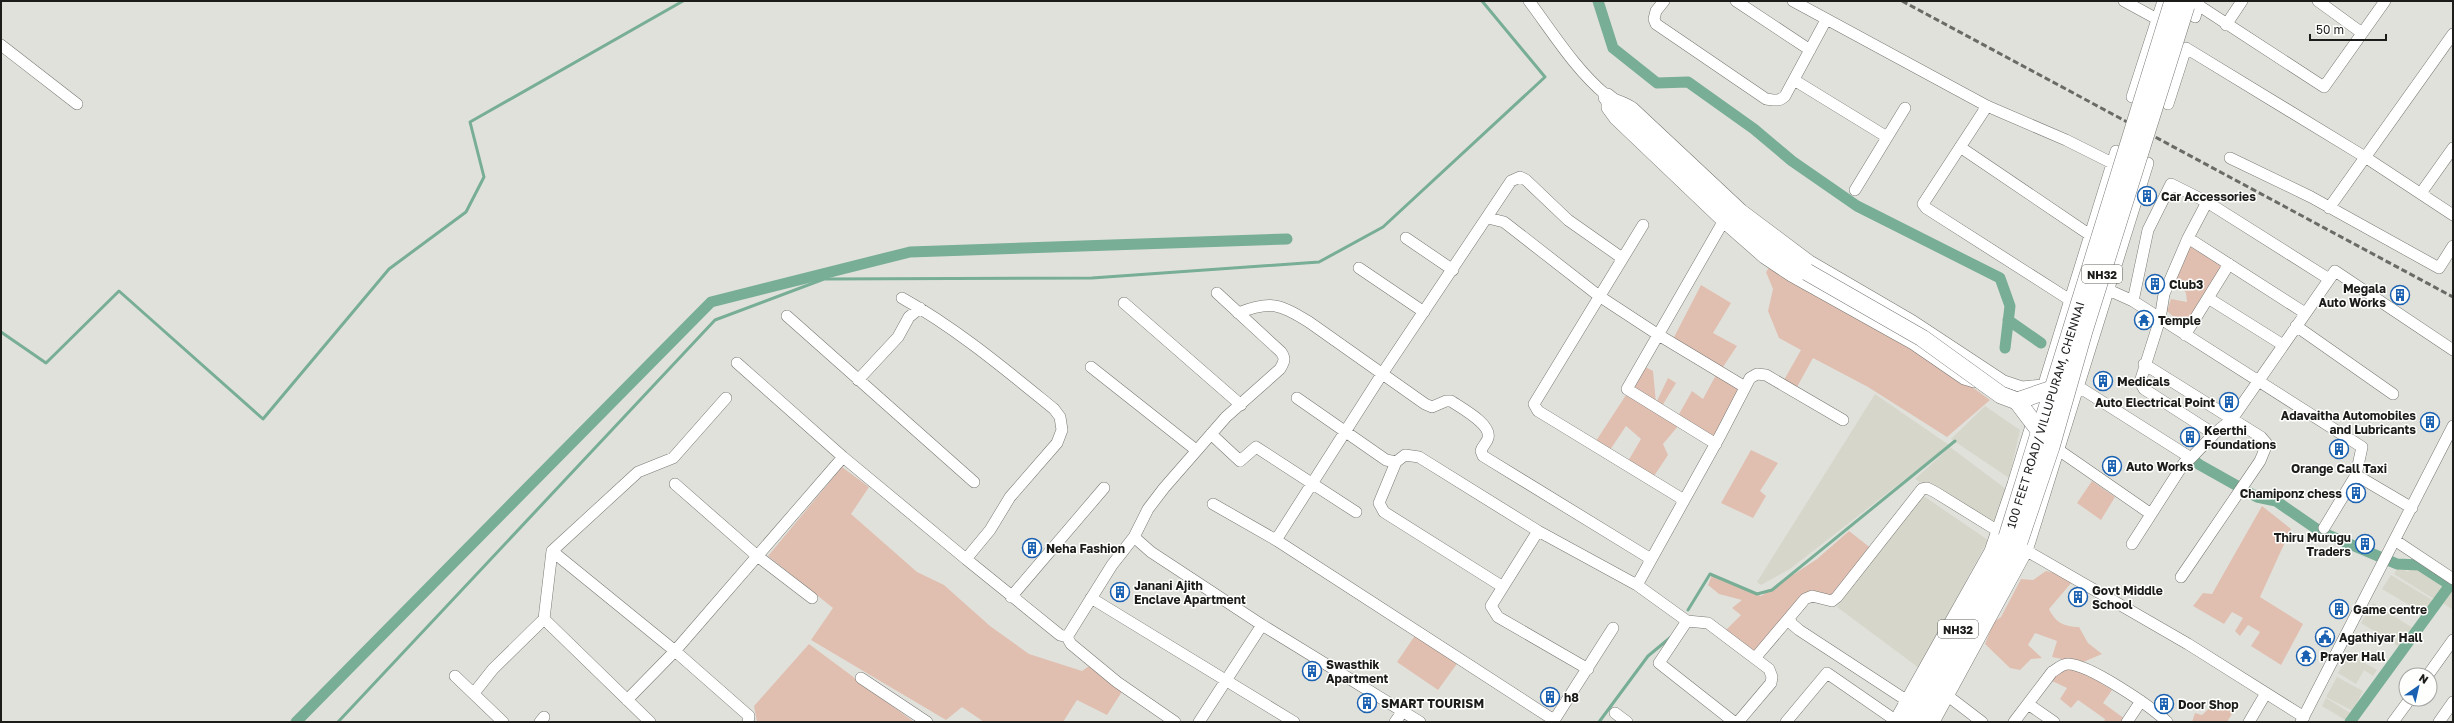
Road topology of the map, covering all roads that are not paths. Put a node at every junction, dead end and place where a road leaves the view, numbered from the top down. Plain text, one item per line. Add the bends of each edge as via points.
1 (1529, 1) edge
2 (1664, 1) edge
3 (1736, 1) edge
4 (1793, 1) edge
5 (2124, 1) edge
6 (2242, 1) edge
7 (2318, 1) edge
8 (2385, 1) edge
9 (2183, 5) edge
10 (2157, 19) junction
11 (1826, 20) junction
12 (2226, 25) junction
13 (2362, 33) junction
14 (2453, 34) edge
15 (1, 45) edge
16 (1810, 50) junction
17 (1794, 80) junction
18 (1607, 97) junction
19 (2132, 97) dead end
20 (77, 104) dead end
21 (2168, 104) dead end
22 (1987, 106) junction
23 (1905, 108) dead end
24 (1887, 137) junction
25 (1960, 146) junction
26 (2453, 148) edge
27 (2116, 151) dead end
28 (2365, 157) junction
29 (2230, 158) dead end
30 (2112, 163) junction
31 (2148, 163) dead end
32 (1855, 190) dead end
33 (2421, 194) junction
34 (2207, 202) junction
35 (2329, 208) junction
36 (2453, 215) edge
37 (1488, 218) junction
38 (1722, 222) junction
39 (1643, 225) dead end
40 (2090, 234) junction
41 (1406, 238) dead end
42 (2188, 238) junction
43 (2452, 251) edge
44 (1622, 258) junction
45 (2229, 264) junction
46 (1359, 268) dead end
47 (1453, 270) junction
48 (2077, 278) junction
49 (2329, 279) junction
50 (1852, 285) junction
51 (2109, 290) junction
52 (1217, 293) dead end
53 (1599, 296) junction
54 (902, 298) dead end
55 (2208, 298) junction
56 (2070, 300) junction
57 (2133, 301) junction
58 (1124, 303) dead end
59 (1841, 304) junction
60 (920, 308) junction
61 (1424, 312) junction
62 (1238, 313) junction
63 (2305, 313) junction
64 (787, 316) dead end
65 (2160, 319) junction
66 (2296, 326) junction
67 (1657, 334) junction
68 (2185, 334) junction
69 (2283, 345) junction
70 (2453, 350) edge
71 (737, 363) dead end
72 (2144, 364) junction
73 (1091, 367) dead end
74 (1989, 372) junction
75 (1382, 374) junction
76 (858, 380) junction
77 (2258, 380) junction
78 (1745, 386) junction
79 (2048, 387) junction
80 (2079, 387) junction
81 (2393, 394) dead end
82 (726, 398) dead end
83 (1297, 398) dead end
84 (2017, 402) junction
85 (1241, 405) junction
86 (1843, 420) dead end
87 (2232, 420) junction
88 (2453, 426) edge
89 (2039, 430) junction
90 (1345, 431) junction
91 (1211, 434) junction
92 (2214, 434) junction
93 (1716, 444) junction
94 (1196, 450) junction
95 (2060, 451) junction
96 (843, 457) junction
97 (2191, 458) junction
98 (1396, 462) junction
99 (2356, 475) junction
100 (974, 482) dead end
101 (675, 484) dead end
102 (1312, 484) junction
103 (1104, 488) dead end
104 (1684, 500) junction
105 (1213, 504) dead end
106 (2412, 508) junction
107 (1356, 512) dead end
108 (2151, 514) junction
109 (2324, 528) dead end
110 (1538, 531) junction
111 (1134, 537) junction
112 (2013, 538) junction
113 (1276, 540) junction
114 (2132, 544) dead end
115 (2394, 544) junction
116 (552, 551) junction
117 (756, 555) junction
118 (966, 559) junction
119 (1651, 559) junction
120 (2181, 576) dead end
121 (2453, 579) edge
122 (1636, 585) junction
123 (1503, 587) junction
124 (1011, 597) junction
125 (812, 598) dead end
126 (1091, 598) junction
127 (1789, 618) junction
128 (544, 619) junction
129 (1687, 622) junction
130 (1262, 624) junction
131 (1613, 628) dead end
132 (1067, 637) junction
133 (2453, 640) edge
134 (675, 651) junction
135 (1756, 657) junction
136 (2434, 667) edge
137 (1588, 669) junction
138 (455, 676) dead end
139 (861, 678) dead end
140 (1227, 679) junction
141 (474, 693) junction
142 (2266, 694) junction
143 (1948, 696) junction
144 (627, 700) junction
145 (1906, 700) junction
146 (2141, 701) junction
147 (2453, 702) edge
148 (2028, 704) junction
149 (2404, 707) edge
150 (1403, 710) junction
151 (1615, 712) dead end
152 (2303, 719) edge
153 (1553, 721) edge
154 (1899, 721) edge
155 (504, 722) edge
156 (650, 722) edge
157 (748, 722) edge
158 (927, 722) edge
159 (1175, 722) edge
160 (1199, 722) edge
161 (1294, 722) edge
162 (1395, 722) edge
163 (1420, 722) edge
164 (1627, 722) edge
165 (1734, 722) edge
166 (1738, 722) edge
167 (1786, 722) edge
168 (1923, 722) edge
169 (1934, 722) edge
170 (1982, 722) edge
171 (2014, 722) edge
172 (2054, 722) edge
173 (2126, 722) edge
174 (2167, 722) edge
175 (2249, 722) edge
176 (2393, 722) edge
177 (2439, 722) edge

1 - 18 street via 1561,45
2 - 17 street via 1656,11 1656,24 1766,98 1781,100
3 - 16 street
4 - 11 street
5 - 10 street
6 - 12 street
7 - 13 street
8 - 13 street
9 - 10 street
9 - 12 street
9 - 79 highway, 100 FEET ROAD/ VILLUPURAM, CHENNAI / NH32, bridge
9 - 112 highway, 100 FEET ROAD/ VILLUPURAM, CHENNAI / NH32, bridge via 2053,440
10 - 19 street
11 - 16 street
11 - 22 street
12 - 13 street via 2324,87
14 - 28 street
15 - 20 street
16 - 17 street
17 - 24 street
18 - 38 street via 1607,108 1615,119
18 - 50 street via 1620,99 1633,108 1742,210 1780,240
18 - 84 highway, bridge via 1737,220 1776,252 1922,338 2001,395
21 - 28 street via 2186,48
22 - 25 street
22 - 30 street
23 - 24 street
24 - 32 street
25 - 40 street
25 - 56 street via 1923,204
26 - 33 street
27 - 30 street
28 - 33 street
28 - 35 street
29 - 35 street
30 - 40 street
31 - 51 street
33 - 36 street
34 - 42 street
34 - 49 street
34 - 57 street via 2171,184 2148,230
35 - 43 street via 2439,268
37 - 44 street via 1511,181 1520,177 1568,220
37 - 47 street
37 - 53 street via 1504,222
38 - 59 street via 1764,258
38 - 67 street
39 - 44 street
40 - 48 street
41 - 47 street
42 - 45 street
42 - 65 street via 2164,294
44 - 53 street
45 - 55 street
45 - 63 street
46 - 61 street
47 - 61 street
48 - 51 street
48 - 56 street
49 - 63 street
49 - 70 street via 2335,271
50 - 59 street
50 - 74 street via 1930,332
51 - 57 street
51 - 80 street
52 - 62 street
53 - 67 street
53 - 104 street via 1535,399 1535,408
54 - 60 street
55 - 68 street
55 - 69 street
56 - 79 street
57 - 65 street
58 - 85 street
59 - 74 street via 1913,344 1964,379 1974,382 1983,379
60 - 76 street via 909,317 898,337
60 - 118 street via 1019,381 1054,409 1060,417 1062,430 1050,453 1010,497 990,530
61 - 75 street
62 - 75 street via 1269,304 1289,310
62 - 85 street via 1284,356 1280,369
63 - 66 street
64 - 76 street
65 - 68 street
65 - 72 street
66 - 69 street
66 - 81 street
67 - 78 street
67 - 93 street via 1627,389
68 - 77 street
69 - 77 street
71 - 96 street
72 - 87 street
72 - 92 street via 2140,382 2144,390
73 - 94 street
74 - 79 street via 2022,387
75 - 90 street
75 - 119 street via 1432,407 1452,401 1484,424 1488,431 1481,451 1483,456
76 - 100 street
77 - 87 street
77 - 99 street via 2362,447
78 - 86 street via 1750,378 1757,374 1766,375
78 - 93 street
79 - 84 highway, bridge
79 - 89 highway, 100 FEET ROAD/ VILLUPURAM, CHENNAI / NH32, bridge
79 - 112 street
80 - 95 street
80 - 97 street
82 - 116 street via 673,458 638,472
83 - 90 street
84 - 89 highway, bridge
85 - 91 street
87 - 92 street
87 - 120 street via 2261,437 2267,444 2266,452
88 - 106 street
89 - 112 highway, 100 FEET ROAD/ VILLUPURAM, CHENNAI / NH32, bridge
90 - 98 street via 1386,460
90 - 102 street
91 - 94 street
91 - 102 street via 1240,461 1256,447
92 - 97 street
93 - 104 street
94 - 111 street via 1148,509
95 - 108 street
95 - 112 street
96 - 117 street
96 - 118 street
97 - 108 street via 2184,463
98 - 110 street via 1405,455 1419,457
98 - 123 street via 1379,503 1384,512
99 - 106 street
99 - 109 street
101 - 117 street
102 - 107 street
102 - 113 street
103 - 124 street
104 - 119 street
105 - 113 street
106 - 115 street
108 - 114 street
110 - 122 street
110 - 123 street
111 - 126 street
111 - 130 street via 1151,552
112 - 127 street via 1935,492 1927,488 1922,489 1837,597 1832,601 1812,596 1805,599
112 - 142 street
112 - 143 street
112 - 145 street via 1978,576
112 - 154 highway, 100 FEET ROAD/ VILLUPURAM, CHENNAI / NH32
112 - 168 highway, 100 FEET ROAD/ VILLUPURAM, CHENNAI / NH32 via 1996,591
113 - 153 street
115 - 121 street
115 - 152 street
116 - 128 street
116 - 134 street
117 - 125 street
117 - 134 street
118 - 124 street
119 - 122 street
122 - 129 street
123 - 137 street via 1491,606 1498,617
124 - 132 street via 1060,635
126 - 132 street
126 - 140 street
127 - 135 street
127 - 145 street via 1799,630
128 - 141 street via 493,669
128 - 144 street
129 - 135 street via 1708,623
129 - 165 street via 1659,662
130 - 140 street
130 - 150 street
131 - 137 street
132 - 159 street via 1071,644 1099,668
133 - 136 street
134 - 144 street
134 - 157 street via 749,716
135 - 166 street via 1769,669 1771,683
137 - 153 street
138 - 141 street
139 - 158 street
140 - 160 street
140 - 161 street
141 - 155 street
142 - 152 street
142 - 175 street
143 - 169 street
143 - 170 street
144 - 156 street
145 - 154 street
146 - 148 street via 2083,668 2068,664 2052,672
146 - 173 street
146 - 174 street
147 - 177 street
148 - 171 street
148 - 172 street
149 - 176 street
150 - 162 street
150 - 163 street
151 - 164 street
154 - 167 street via 1827,673

